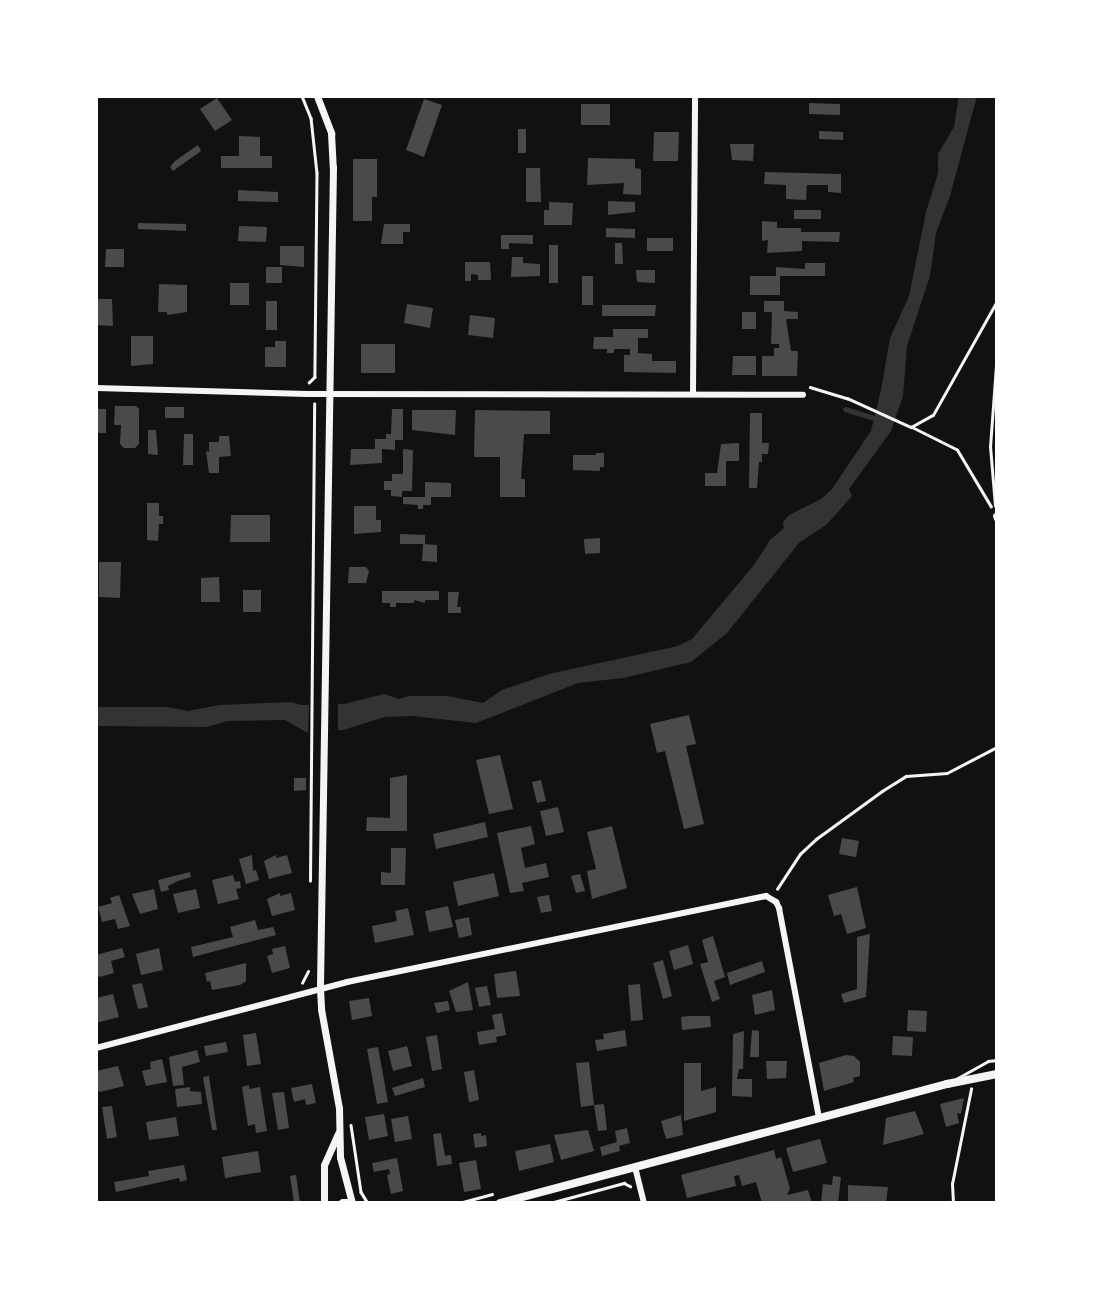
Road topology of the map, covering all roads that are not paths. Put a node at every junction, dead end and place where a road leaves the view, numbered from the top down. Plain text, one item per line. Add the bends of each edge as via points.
1 (317, 96) edge
2 (695, 96) edge
3 (96, 388) edge
4 (693, 393) junction
5 (329, 394) junction
6 (803, 395) dead end
7 (320, 988) junction
8 (96, 1048) edge
9 (997, 1060) edge
10 (997, 1074) edge
11 (947, 1084) junction
12 (819, 1118) junction
13 (339, 1133) junction
14 (635, 1167) junction
15 (324, 1203) edge
16 (342, 1203) edge
17 (350, 1203) edge
18 (500, 1203) edge
19 (644, 1203) edge

1 - 5 street via 331,133 333,167
2 - 4 street
3 - 5 street
4 - 5 street
4 - 6 street
5 - 7 street
7 - 8 street
7 - 12 street via 771,898 779,908
7 - 13 street via 340,1108
9 - 11 lane
10 - 11 main road
11 - 12 main road
12 - 14 main road
13 - 15 street via 324,1165
13 - 17 street
14 - 18 main road
14 - 19 street
16 - 17 main road

